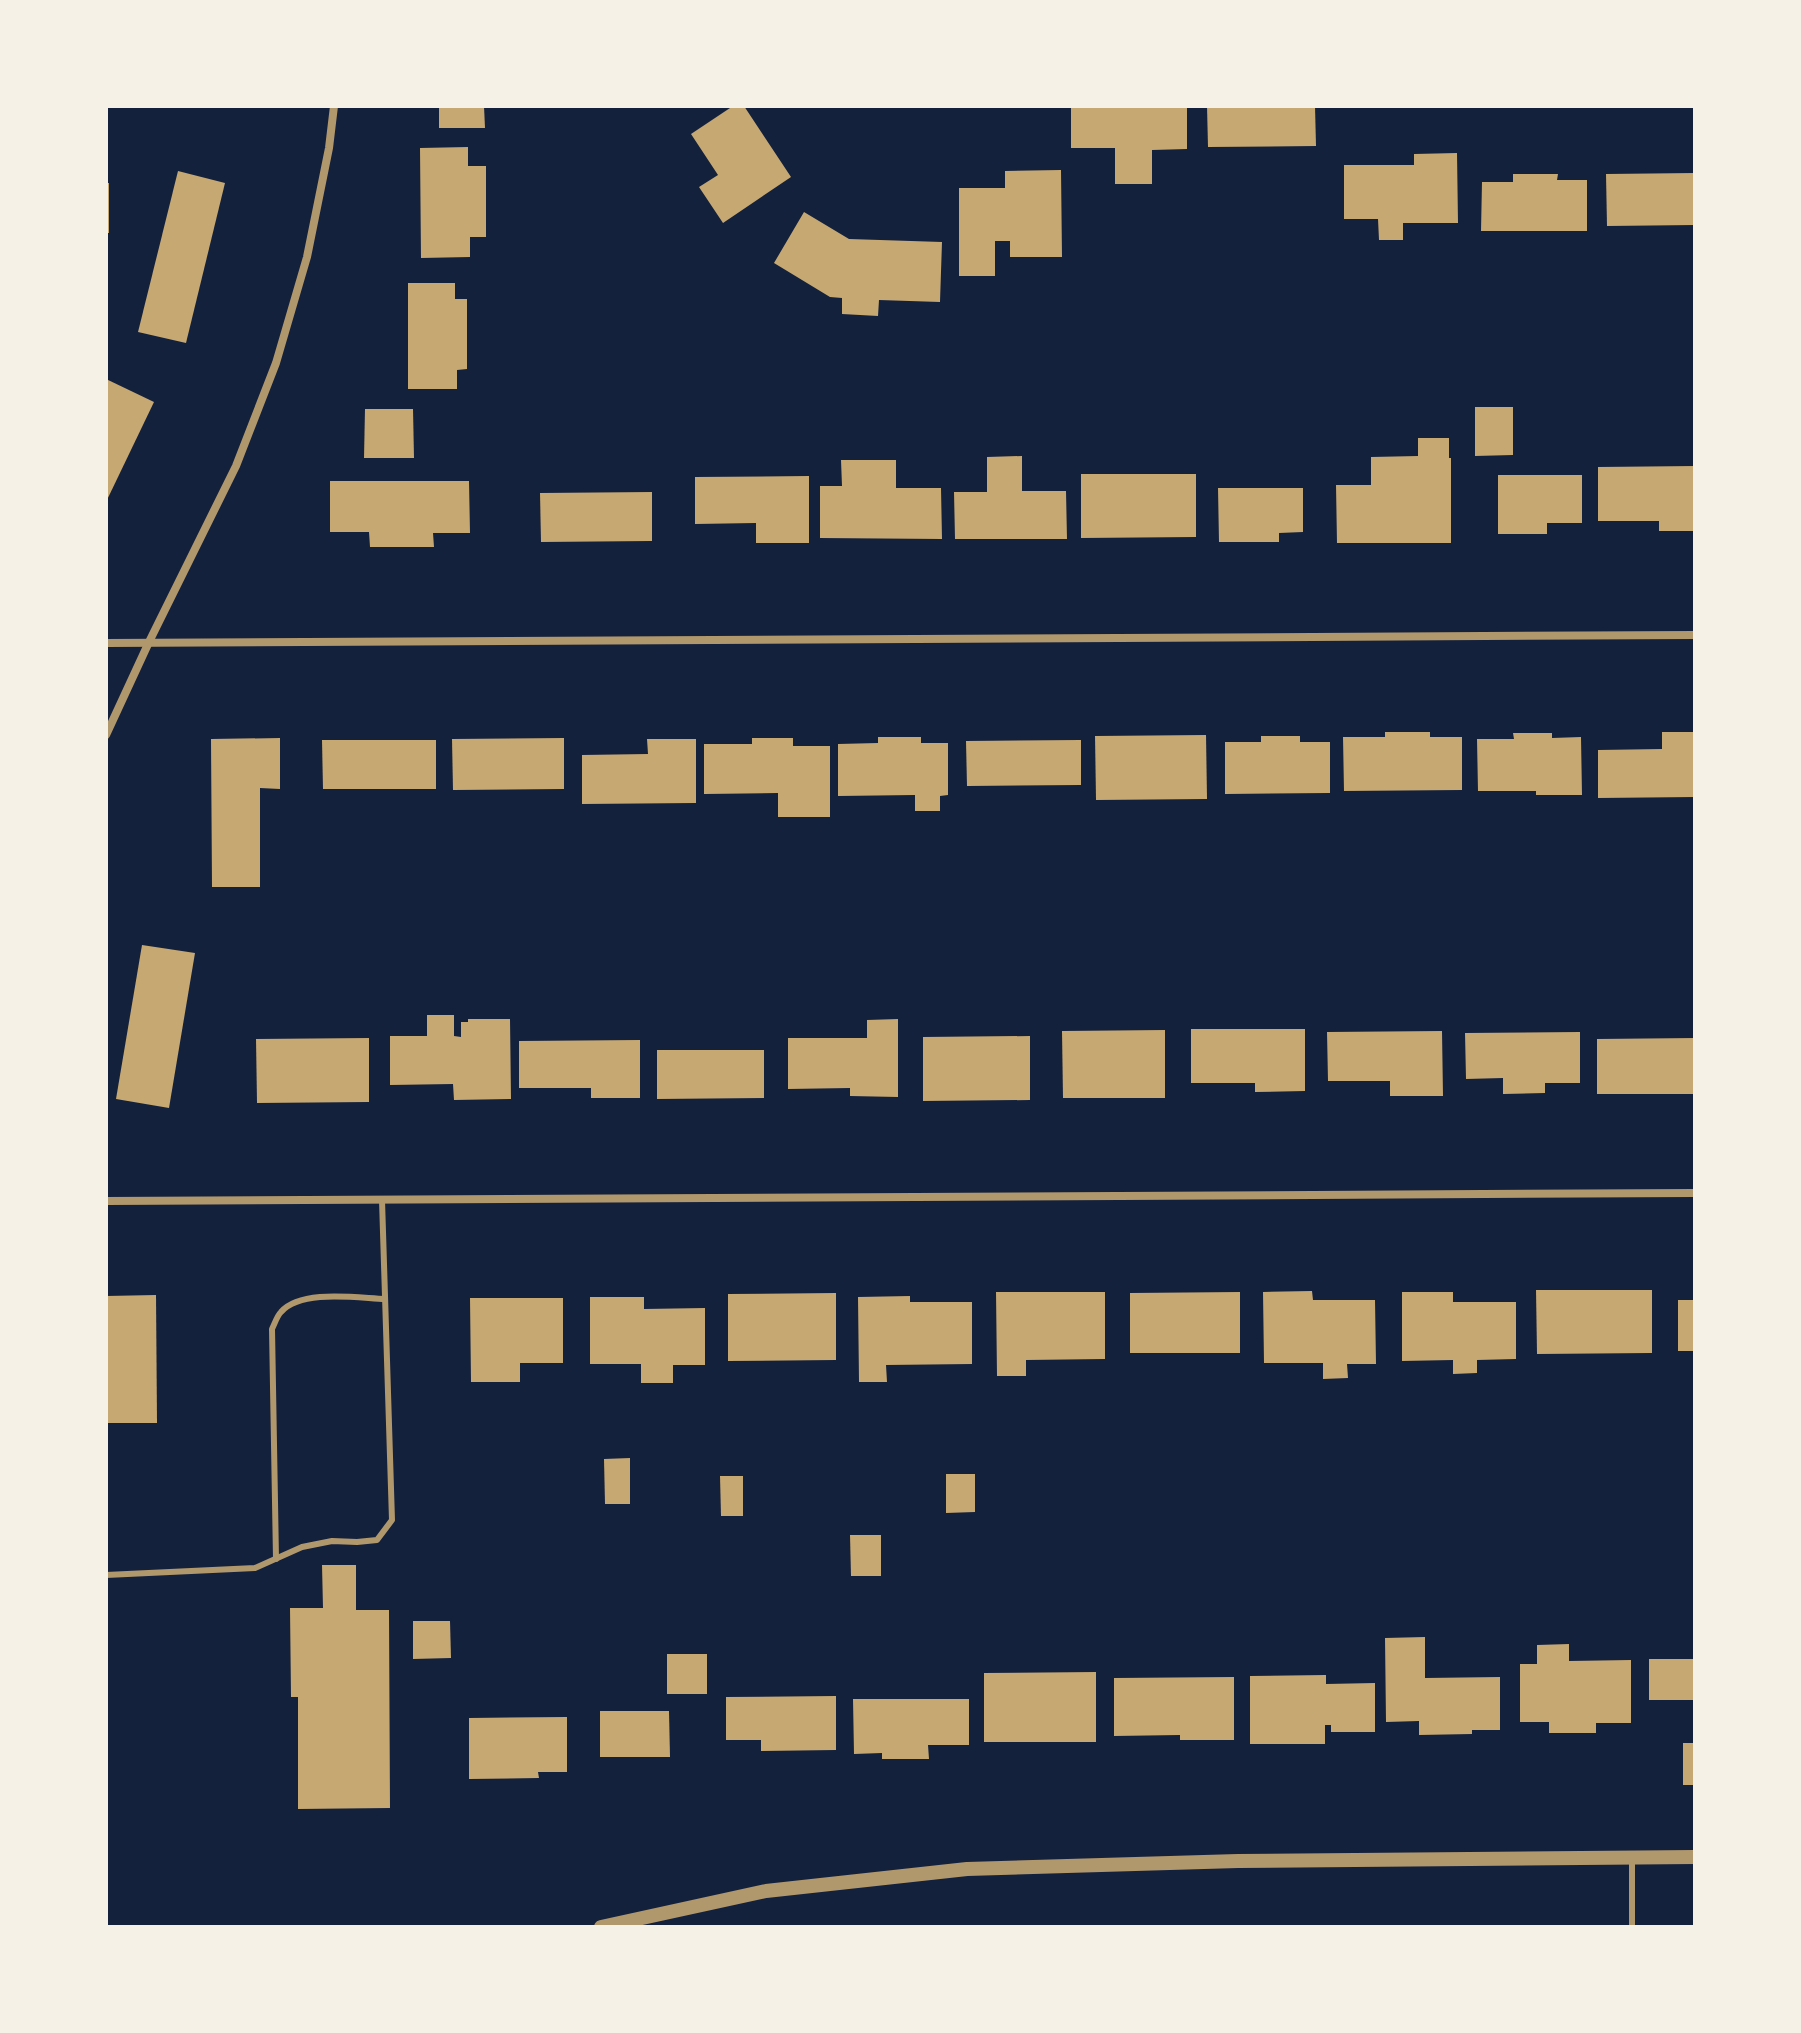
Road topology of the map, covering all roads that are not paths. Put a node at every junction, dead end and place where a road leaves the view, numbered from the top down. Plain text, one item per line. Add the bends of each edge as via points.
1 (334, 106) edge
2 (1695, 635) edge
3 (149, 642) junction
4 (106, 643) edge
5 (106, 735) edge
6 (1695, 1193) edge
7 (382, 1200) junction
8 (106, 1201) edge
9 (385, 1299) junction
10 (276, 1559) junction
11 (106, 1575) edge
12 (1695, 1857) edge
13 (1632, 1858) junction
14 (601, 1927) edge
15 (1632, 1927) edge

1 - 3 street via 307,257 276,363 236,466
2 - 3 street
3 - 4 street
3 - 5 street
6 - 7 street
7 - 8 street
7 - 9 lane
9 - 10 lane via 392,1520 377,1540 332,1541
9 - 10 lane via 313,1297 293,1302 280,1312 272,1329
10 - 11 lane via 255,1568
12 - 13 street
13 - 14 street via 967,1869 766,1891
13 - 15 lane

